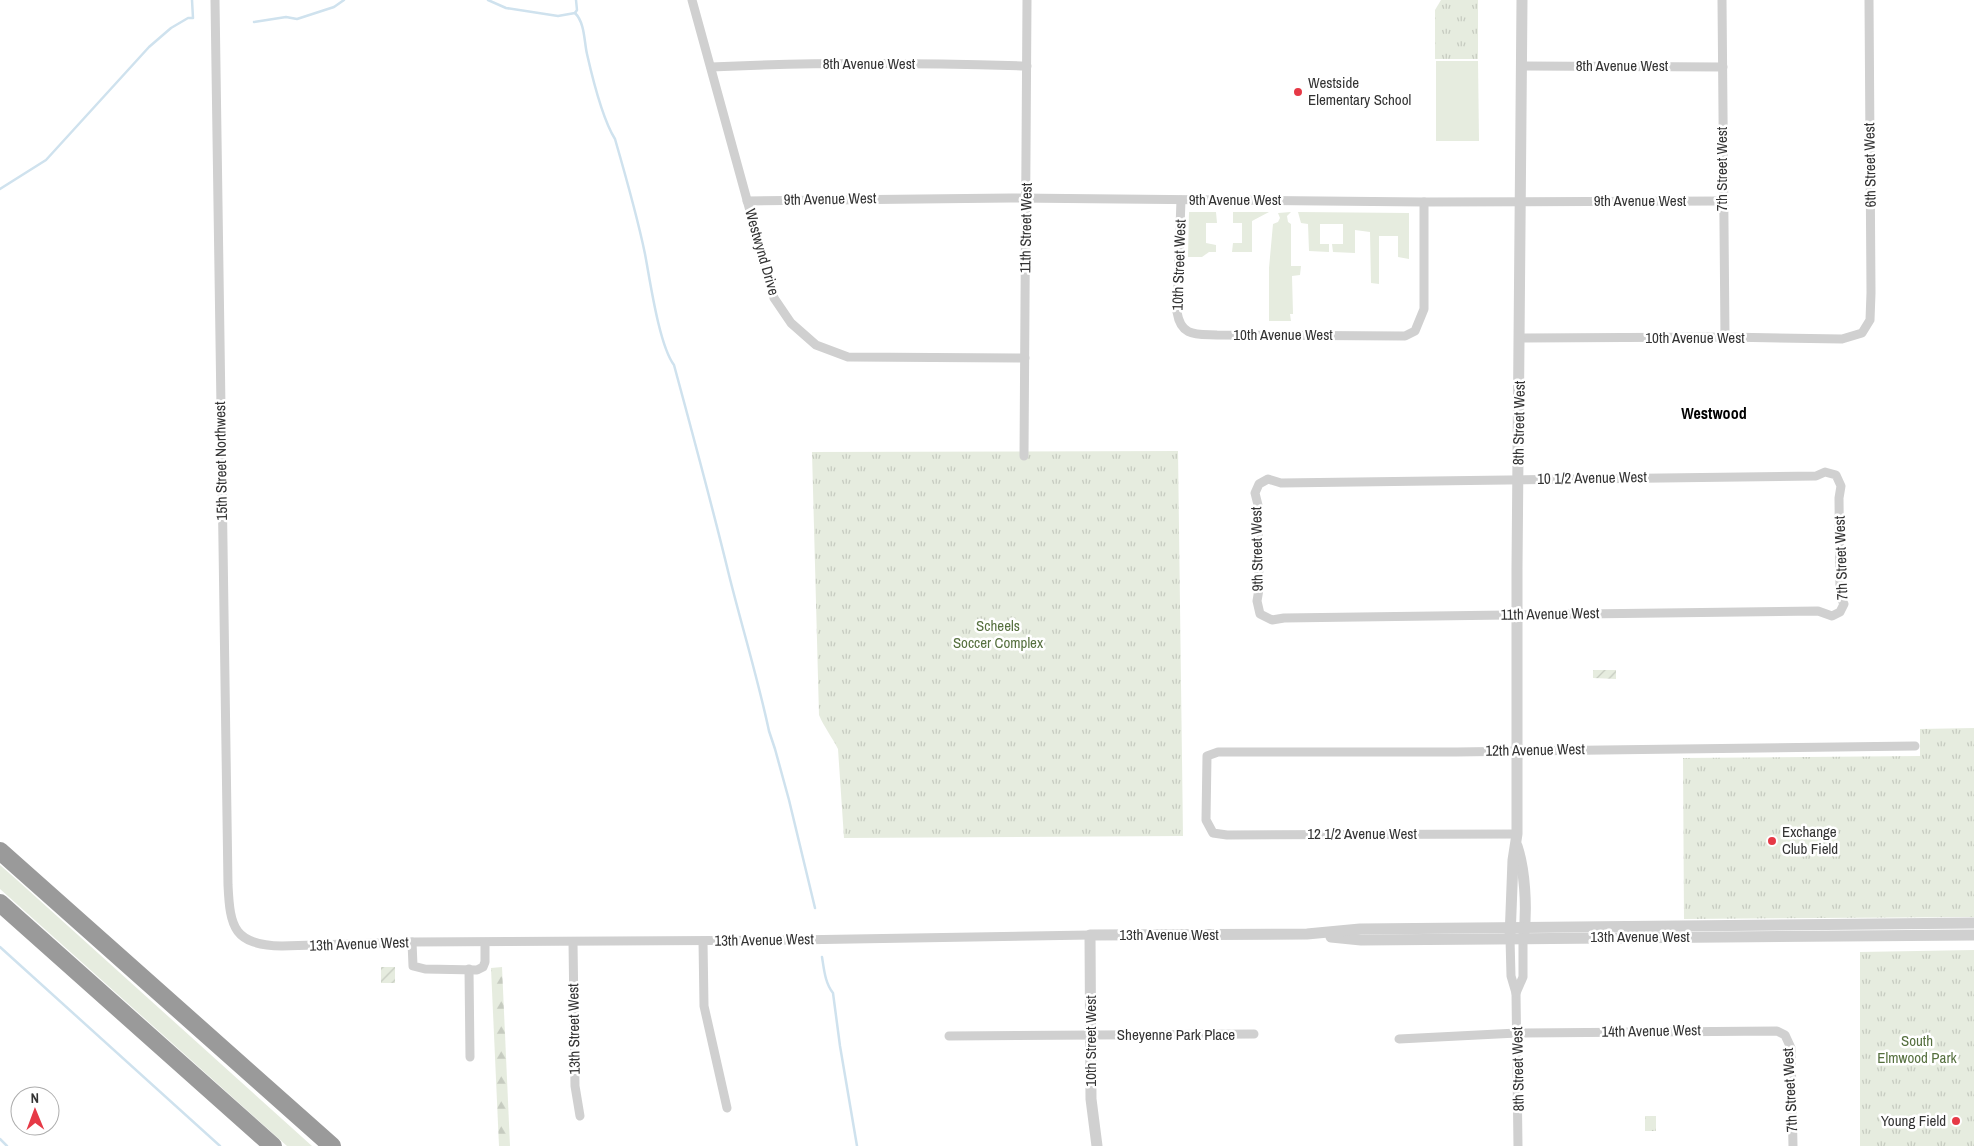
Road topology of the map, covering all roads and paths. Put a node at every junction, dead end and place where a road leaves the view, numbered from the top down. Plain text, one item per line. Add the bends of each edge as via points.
1 (215, 0) edge
2 (692, 0) edge
3 (1027, 0) edge
4 (1522, 0) edge
5 (1722, 0) edge
6 (1869, 0) edge
7 (1026, 66) junction
8 (1522, 66) junction
9 (711, 67) junction
10 (1723, 67) junction
11 (1027, 198) junction
12 (1181, 200) junction
13 (748, 201) junction
14 (1722, 201) junction
15 (1424, 202) junction
16 (1521, 202) junction
17 (1183, 328) joint
18 (1865, 328) joint
19 (1725, 337) junction
20 (1520, 338) junction
21 (1025, 358) junction
22 (1024, 456) dead end
23 (1836, 475) joint
24 (1518, 479) junction
25 (1259, 484) joint
26 (1840, 612) joint
27 (1260, 614) joint
28 (1517, 614) junction
29 (1914, 746) dead end
30 (1517, 751) junction
31 (1210, 828) joint
32 (1517, 840) junction
33 (0, 851) edge
34 (0, 903) edge
35 (232, 922) joint
36 (1974, 923) edge
37 (1510, 933) junction
38 (1524, 933) junction
39 (1974, 934) edge
40 (1090, 935) junction
41 (703, 941) junction
42 (412, 942) junction
43 (573, 942) junction
44 (485, 943) junction
45 (469, 969) junction
46 (1516, 993) junction
47 (1517, 1033) junction
48 (1254, 1034) dead end
49 (1091, 1035) junction
50 (1785, 1035) joint
51 (949, 1036) dead end
52 (1399, 1039) dead end
53 (470, 1057) dead end
54 (727, 1108) dead end
55 (580, 1116) dead end
56 (273, 1146) edge
57 (332, 1146) edge
58 (1097, 1146) edge
59 (1518, 1146) edge
60 (1793, 1146) edge

1 - 35 street, 15th Street Northwest via 228,885
2 - 9 street, Westwynd Drive
3 - 7 street, 11th Street West
4 - 8 street, 8th Street West
5 - 10 street, 7th Street West
6 - 18 street, 6th Street West via 1871,293 1870,320
7 - 9 street, 8th Avenue West via 766,64
7 - 11 street, 11th Street West
8 - 10 street, 8th Avenue West
8 - 16 street, 8th Street West
9 - 13 street, Westwynd Drive
10 - 14 street, 7th Street West
11 - 12 street, 9th Avenue West
11 - 13 street, 9th Avenue West
11 - 21 street, 11th Street West
12 - 15 street, 9th Avenue West
12 - 17 street, 10th Street West via 1177,312 1178,322
13 - 21 street, Westwynd Drive via 774,298 791,323 816,345 848,358
14 - 16 street, 9th Avenue West
14 - 19 street, 7th Street West
15 - 16 street, 9th Avenue West
15 - 17 street, 10th Avenue West via 1424,309 1415,331 1405,336 1217,335 1191,334
16 - 20 street, 8th Street West
18 - 19 street, 10th Avenue West via 1862,333 1842,340
19 - 20 street, 10th Avenue West
20 - 24 street, 8th Street West
21 - 22 street, 11th Street West
23 - 24 street, 10 1/2 Avenue West via 1825,472 1816,476
23 - 26 street, 7th Street West via 1841,486 1840,596 1844,604
24 - 25 street, 10 1/2 Avenue West via 1281,483 1268,478
24 - 28 street, 8th Street West
25 - 27 street, 9th Street West via 1255,493 1258,505 1257,601
26 - 28 street, 11th Avenue West via 1832,616 1818,611
27 - 28 street, 11th Avenue West via 1272,620
28 - 30 street, 8th Street West
29 - 30 street, 12th Avenue West
30 - 31 street, 12th Avenue West via 1218,752 1206,756 1206,820
30 - 32 street, 8th Street West
31 - 32 street, 12 1/2 Avenue West via 1213,833 1227,835
32 - 37 street, 8th Street West
32 - 38 street, 8th Street West
33 - 57 highway
34 - 56 highway
35 - 42 street, 13th Avenue West via 240,936 265,946
36 - 38 street, 13th Avenue West
37 - 38 street, 13th Avenue West
37 - 40 street, 13th Avenue West via 1360,929 1306,934
37 - 46 street, 8th Street West via 1511,976
38 - 39 street, 13th Avenue West
38 - 46 street, 8th Street West via 1523,977
40 - 41 street, 13th Avenue West
40 - 49 street, 10th Street West
41 - 43 street, 13th Avenue West
41 - 54 street via 704,1006
42 - 44 street, 13th Avenue West
42 - 45 street via 412,961 417,968
43 - 44 street, 13th Avenue West
43 - 55 street, 13th Street West via 575,1086
44 - 45 street via 483,967
45 - 53 street
46 - 47 street, 8th Street West
47 - 50 street, 14th Avenue West via 1768,1030
47 - 52 street, 14th Avenue West
47 - 59 street, 8th Street West
48 - 49 street, Sheyenne Park Place
49 - 51 street, Sheyenne Park Place
49 - 58 street, 10th Street West via 1091,1099
50 - 60 street, 7th Street West via 1791,1048

